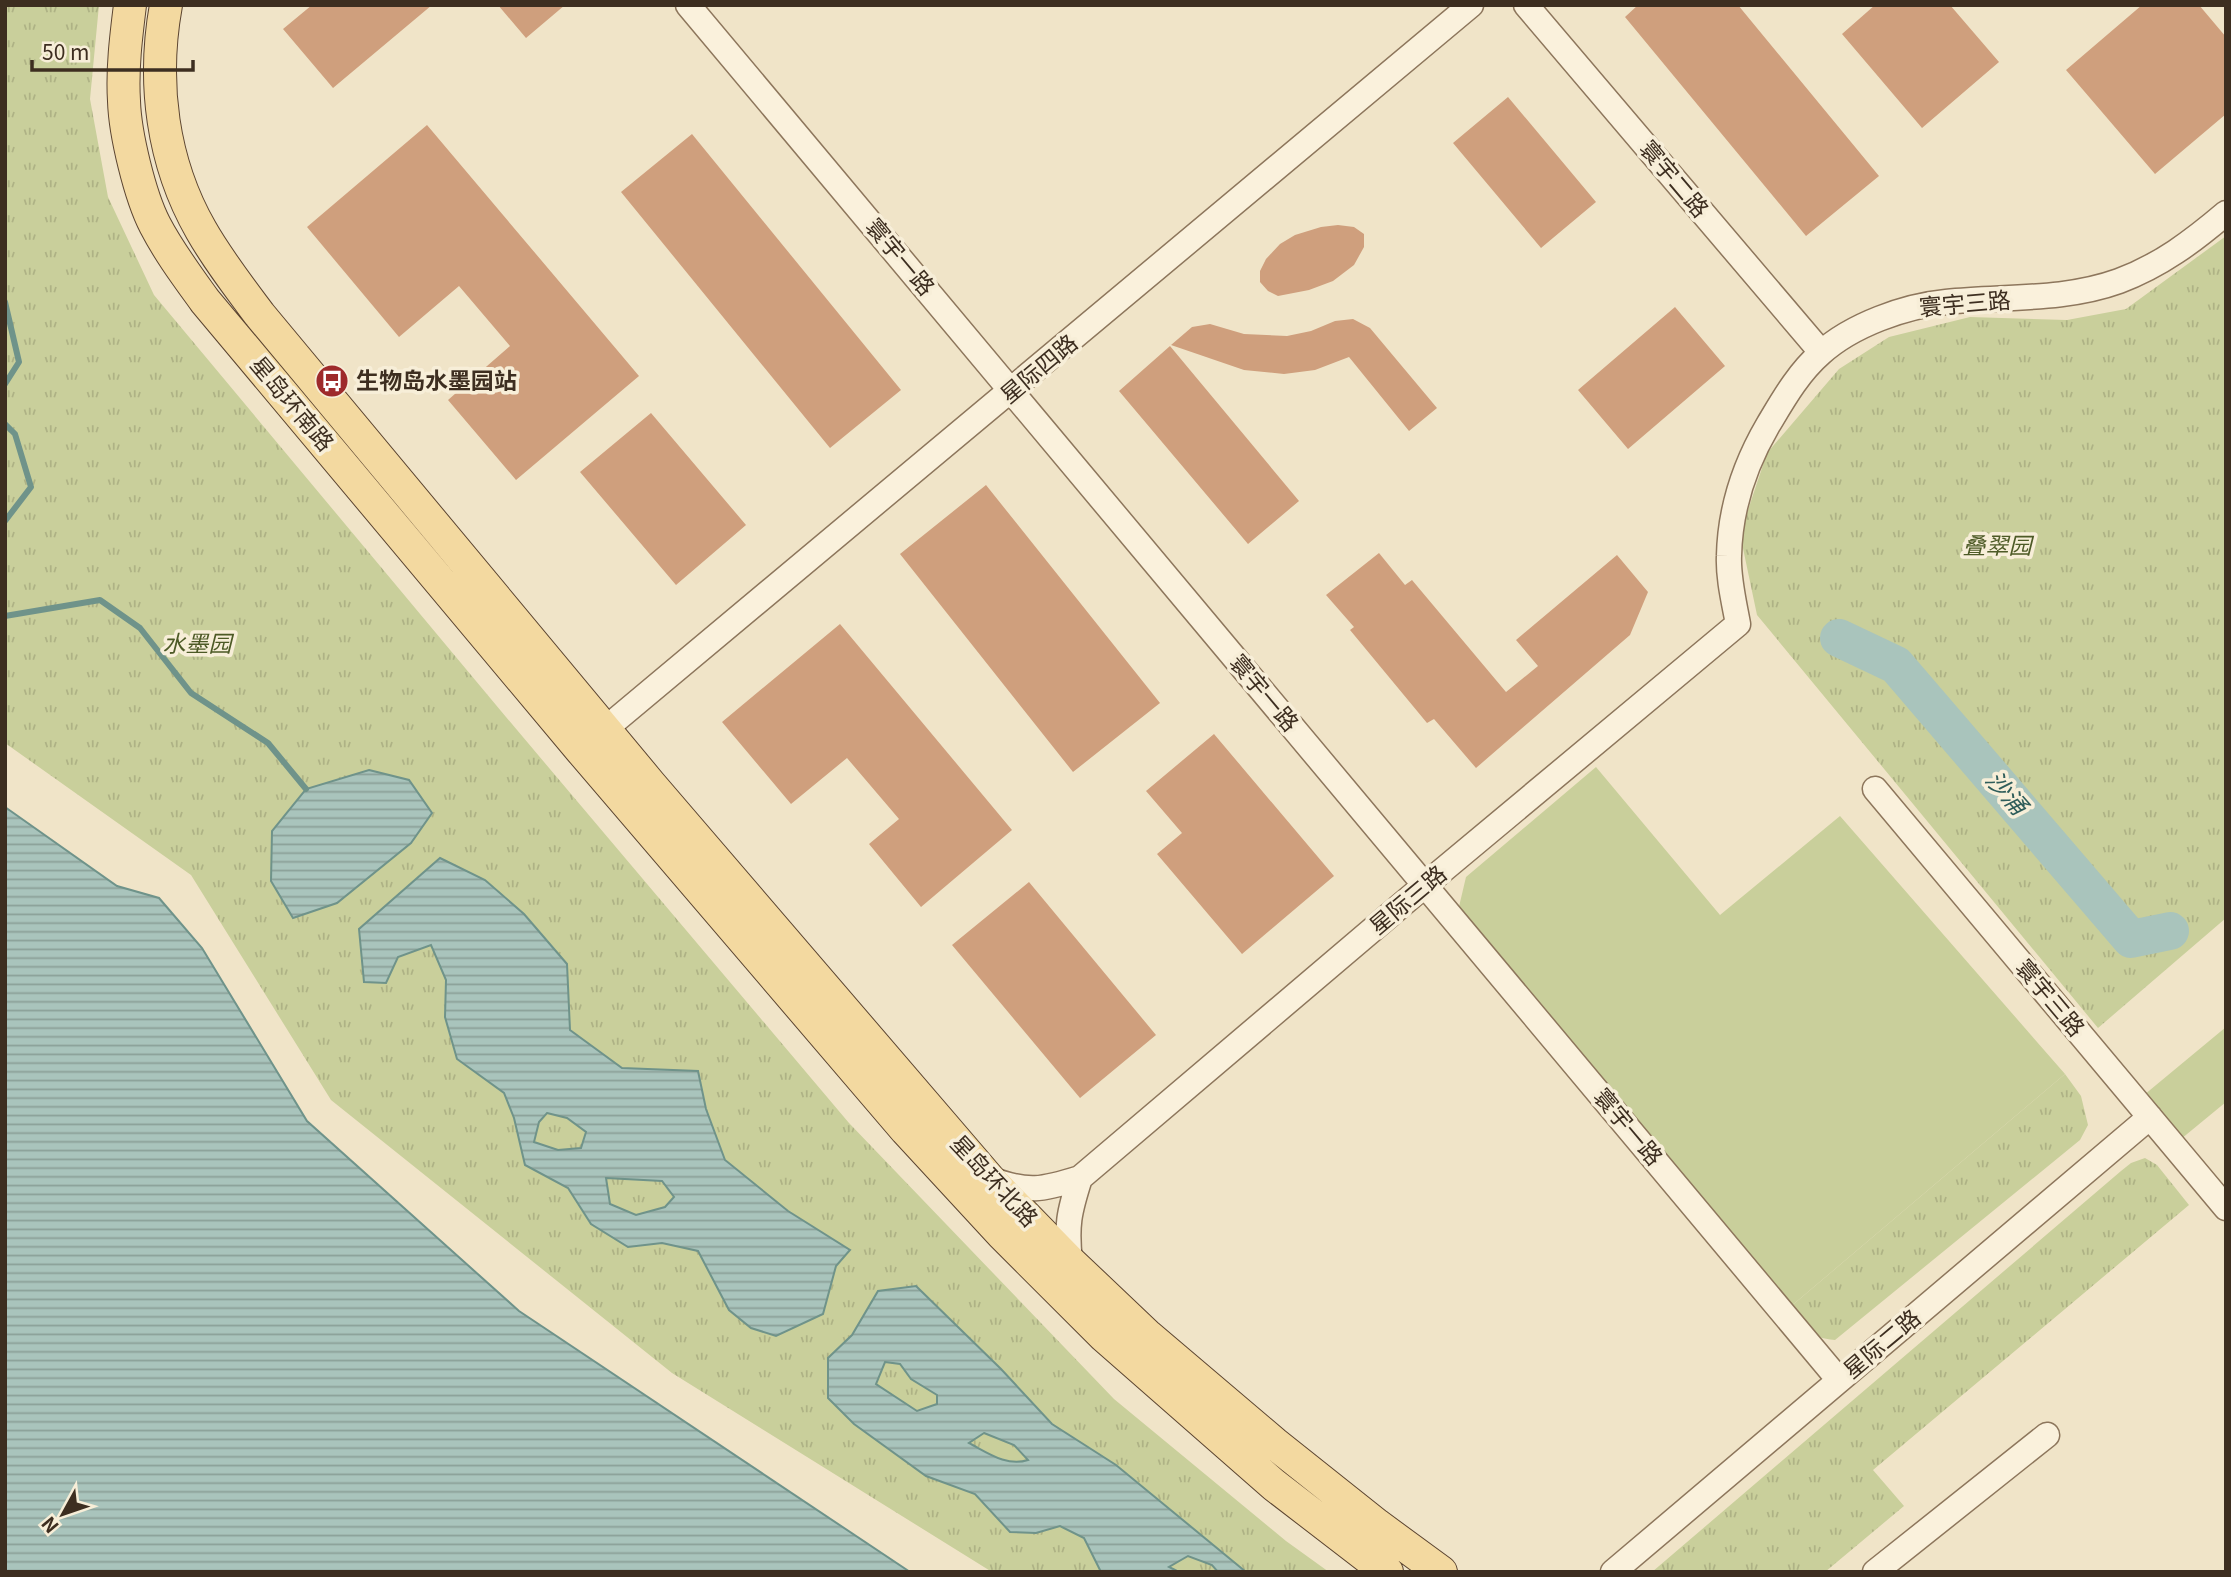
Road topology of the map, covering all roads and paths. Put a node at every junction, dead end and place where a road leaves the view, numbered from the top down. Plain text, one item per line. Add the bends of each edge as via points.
1 (130, 5) edge
2 (166, 5) edge
3 (688, 5) edge
4 (1471, 5) edge
5 (1526, 5) edge
6 (2226, 213) edge
7 (1821, 352) junction
8 (1013, 391) junction
9 (1738, 624) joint
10 (593, 740) junction
11 (1875, 789) dead end
12 (1425, 885) junction
13 (2150, 1117) junction
14 (1080, 1178) junction
15 (989, 1179) junction
16 (2226, 1208) edge
17 (1070, 1262) junction
18 (1839, 1380) junction
19 (2047, 1435) dead end
20 (1387, 1572) edge
21 (1441, 1572) edge
22 (1613, 1572) edge
23 (1875, 1572) edge

1 - 10 main road, 星岛环南路 via 124,104 141,190 176,260 205,301
2 - 10 main road, 星岛环南路 via 160,105 168,147 200,228 260,315
3 - 8 street, 寰宇一路
4 - 8 street, 星际四路
5 - 7 street, 寰宇二路
6 - 7 street, 寰宇三路 via 2181,250 2118,281 2023,299 1945,302 1898,311
7 - 9 street, 寰宇三路 via 1774,415 1742,478 1732,517 1729,558
8 - 10 street, 星际四路
8 - 12 street, 寰宇一路
9 - 12 street, 星际三路
10 - 15 main road, 星岛环北路
10 - 20 main road, 星岛环北路 via 906,1130 1002,1234 1104,1336 1274,1485
11 - 13 street, 寰宇三路
12 - 14 street, 星际三路
12 - 18 street, 寰宇一路
13 - 16 street, 寰宇三路
13 - 18 street, 星际二路
14 - 15 street, 星际三路 via 1030,1189
14 - 17 street via 1069,1212
15 - 17 main road, 星岛环北路
17 - 21 main road, 星岛环北路 via 1148,1336 1274,1443
18 - 22 street, 星际二路
19 - 23 street

